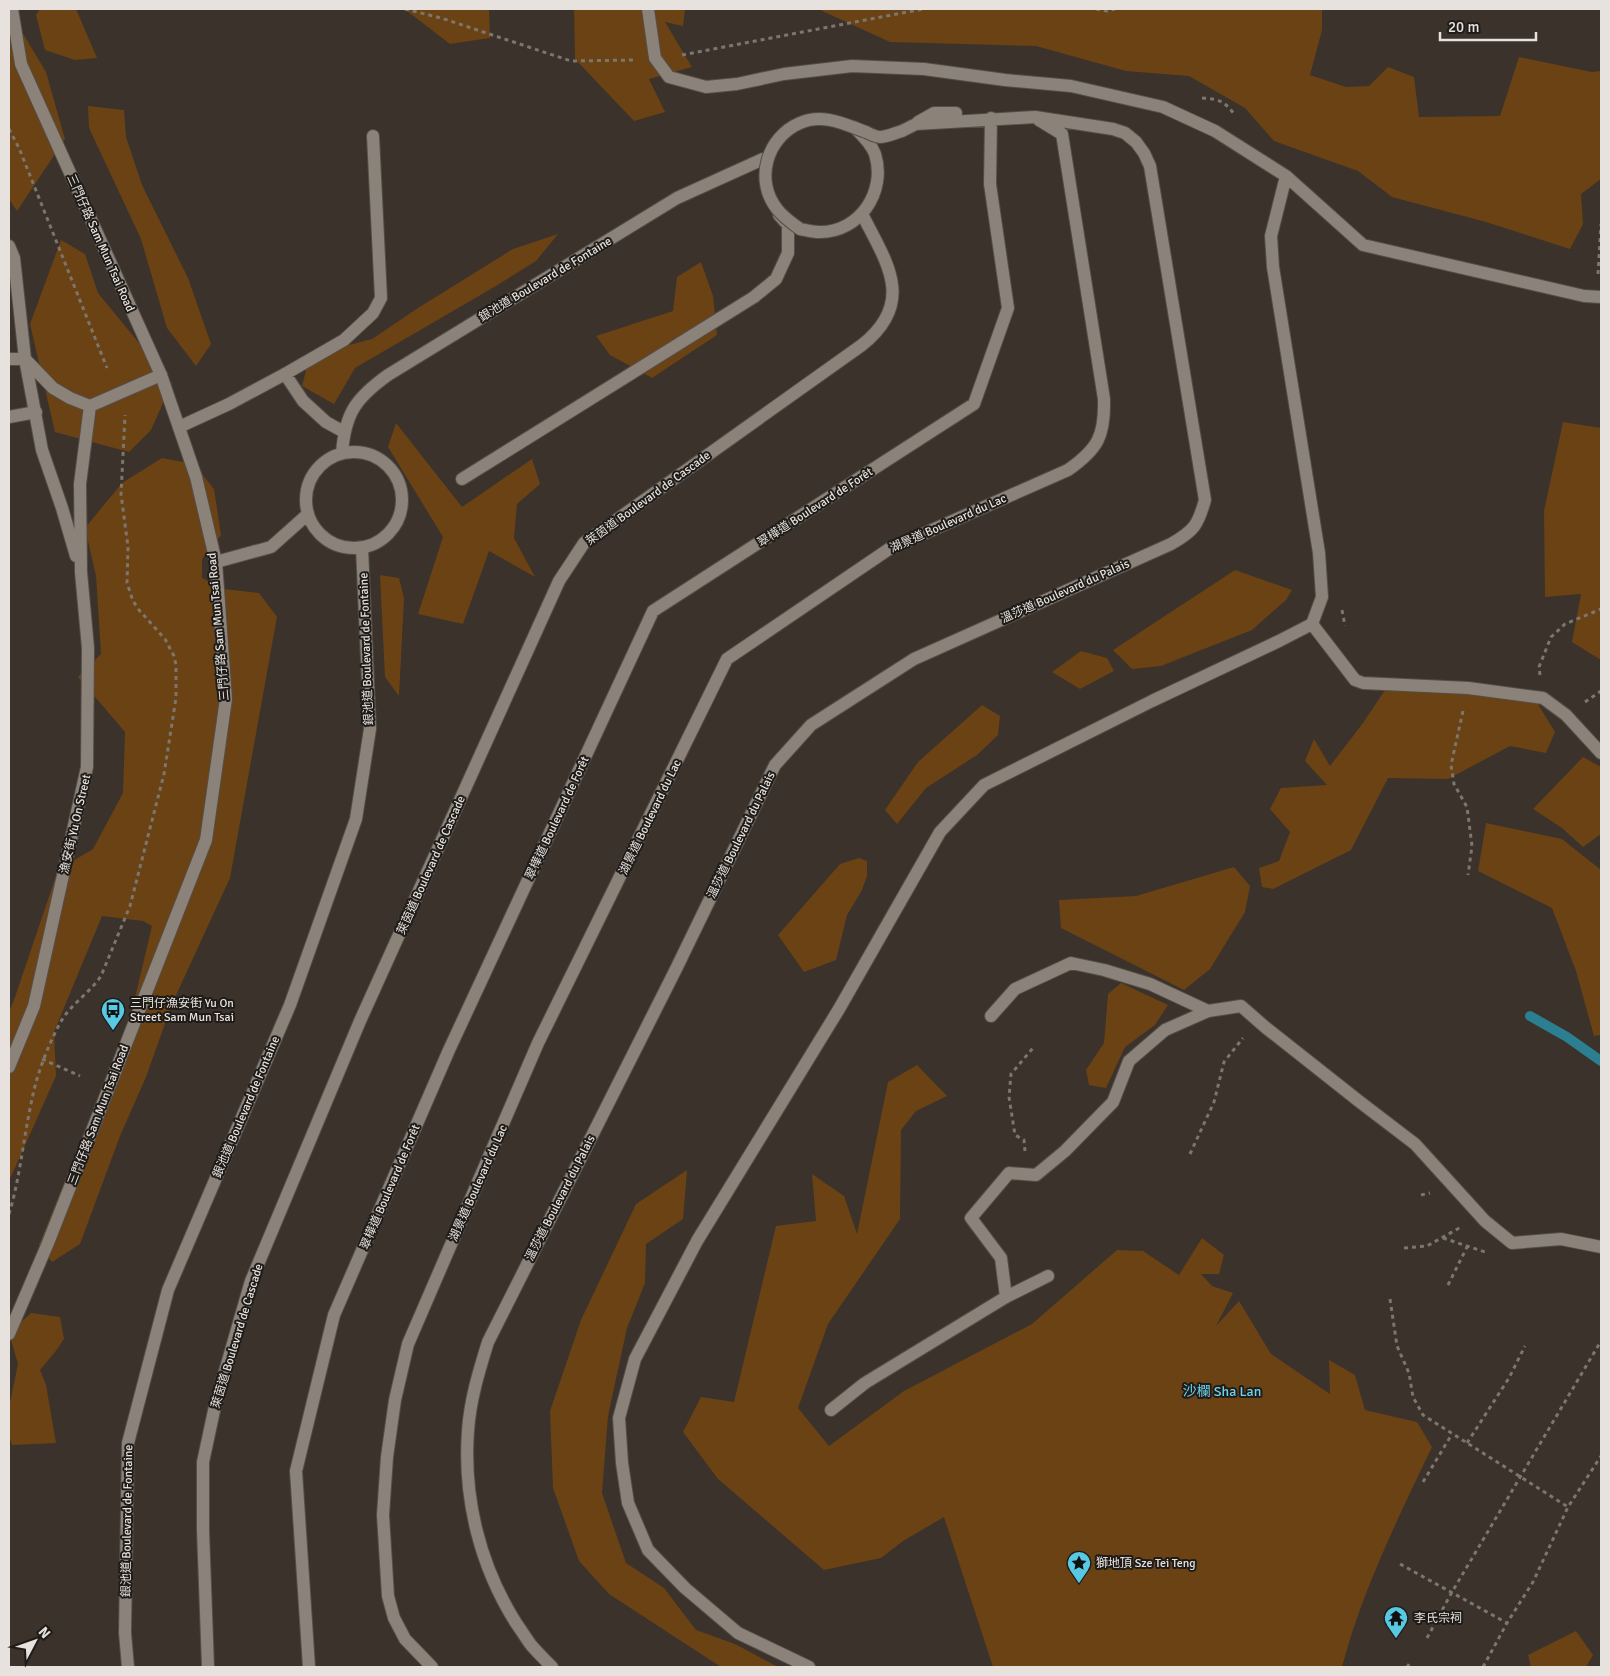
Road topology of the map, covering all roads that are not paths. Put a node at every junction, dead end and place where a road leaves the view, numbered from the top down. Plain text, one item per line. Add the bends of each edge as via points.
1 (12, 9) edge
2 (648, 9) edge
3 (991, 118) junction
4 (916, 124) junction
5 (373, 136) dead end
6 (763, 159) junction
7 (1286, 176) junction
8 (862, 214) junction
9 (9, 246) edge
10 (1599, 297) edge
11 (25, 358) junction
12 (9, 359) edge
13 (285, 374) junction
14 (161, 375) junction
15 (90, 406) junction
16 (36, 412) junction
17 (9, 416) edge
18 (179, 427) junction
19 (344, 432) junction
20 (342, 453) junction
21 (462, 479) dead end
22 (308, 514) junction
23 (362, 548) junction
24 (216, 562) junction
25 (81, 572) junction
26 (1312, 624) junction
27 (1601, 753) edge
28 (1208, 1011) junction
29 (991, 1016) dead end
30 (9, 1067) edge
31 (1601, 1248) edge
32 (1048, 1276) dead end
33 (1006, 1297) junction
34 (9, 1334) edge
35 (831, 1410) dead end
36 (308, 1661) edge
37 (128, 1667) edge
38 (208, 1667) edge
39 (319, 1667) edge
40 (432, 1667) edge
41 (552, 1667) edge
42 (809, 1667) edge

1 - 14 street, 三門仔路 Sam Mun Tsai Road via 21,64
2 - 7 street via 655,58 669,77 706,87 852,66 924,70 1071,86 1163,107 1215,131
3 - 4 street, 溫莎道 Boulevard du Palais
3 - 36 street, 翠樺道 Boulevard de Forêt via 990,184 1008,308 974,404 653,611 449,1050 334,1315 296,1471
3 - 41 street, 溫莎道 Boulevard du Palais via 1035,117 1113,129 1125,133 1144,153 1150,166 1205,500 1200,519 1188,534 1171,544 914,659 811,725 775,764 488,1342 475,1385 468,1430 468,1475 474,1520 487,1564 505,1606 530,1644
4 - 8 street, bridge via 902,132 878,138 834,120 801,122 789,129 771,149 765,175 768,192 776,208 800,229 831,231 853,222
4 - 40 street, 湖景道 Boulevard du Lac via 934,113 1028,114 1062,134 1104,399 1104,420 1098,440 1086,458 1068,470 888,549 727,659 538,1043 408,1344 395,1400 387,1457 384,1515 388,1596 394,1618 405,1638
5 - 13 street via 381,298 373,313 344,340
6 - 8 street via 776,134 799,119 832,117 854,126 875,153 878,168 872,200
6 - 19 street, 銀池道 Boulevard de Fontaine via 678,198 388,375 368,389 353,408
6 - 21 street via 761,177 766,195 788,225 788,254 776,279 754,297
7 - 10 street via 1363,245
7 - 26 street via 1271,236 1273,267 1320,553 1322,597
8 - 38 street, 萊茵道 Boulevard de Cascade via 888,265 892,280 893,295 883,324 862,345 584,543 559,581 364,1012 251,1281 215,1406 203,1462
9 - 11 street, 漁安街 Yu On Street via 14,258
11 - 12 street
11 - 15 street via 53,388
11 - 16 street, 漁安街 Yu On Street
13 - 18 street
13 - 19 street via 303,401 326,422
14 - 15 street
14 - 18 street, 三門仔路 Sam Mun Tsai Road
15 - 25 street, 漁安街 Yu On Street via 80,484
16 - 17 street
16 - 25 street, 漁安街 Yu On Street via 42,450
18 - 24 street, 三門仔路 Sam Mun Tsai Road via 196,477
19 - 20 street, 銀池道 Boulevard de Fontaine
20 - 22 street via 315,470 308,484
20 - 23 street via 372,455 385,463 396,475 402,490 398,521 390,534
22 - 23 street via 314,527 335,545
22 - 24 street via 271,547
23 - 37 street, 銀池道 Boulevard de Fontaine via 370,729 356,820 290,1005 168,1290 128,1443 124,1633
24 - 34 street, 三門仔路 Sam Mun Tsai Road via 226,699 206,840 52,1234
25 - 30 street, 漁安街 Yu On Street via 88,648 87,767 34,1006
26 - 27 street via 1355,680 1468,688 1543,698 1566,715
26 - 42 street via 984,785 940,832 839,1009 697,1241 635,1359 619,1418 622,1463 628,1504 648,1550 685,1588 738,1633
28 - 29 street via 1150,984 1071,963 1015,988
28 - 31 street via 1241,1006 1415,1144 1480,1215 1512,1243 1561,1239
28 - 33 street via 1166,1030 1129,1060 1113,1102 1065,1151 1036,1175 1009,1173 971,1218 1001,1258
32 - 33 street
33 - 35 street via 865,1383
36 - 39 street

